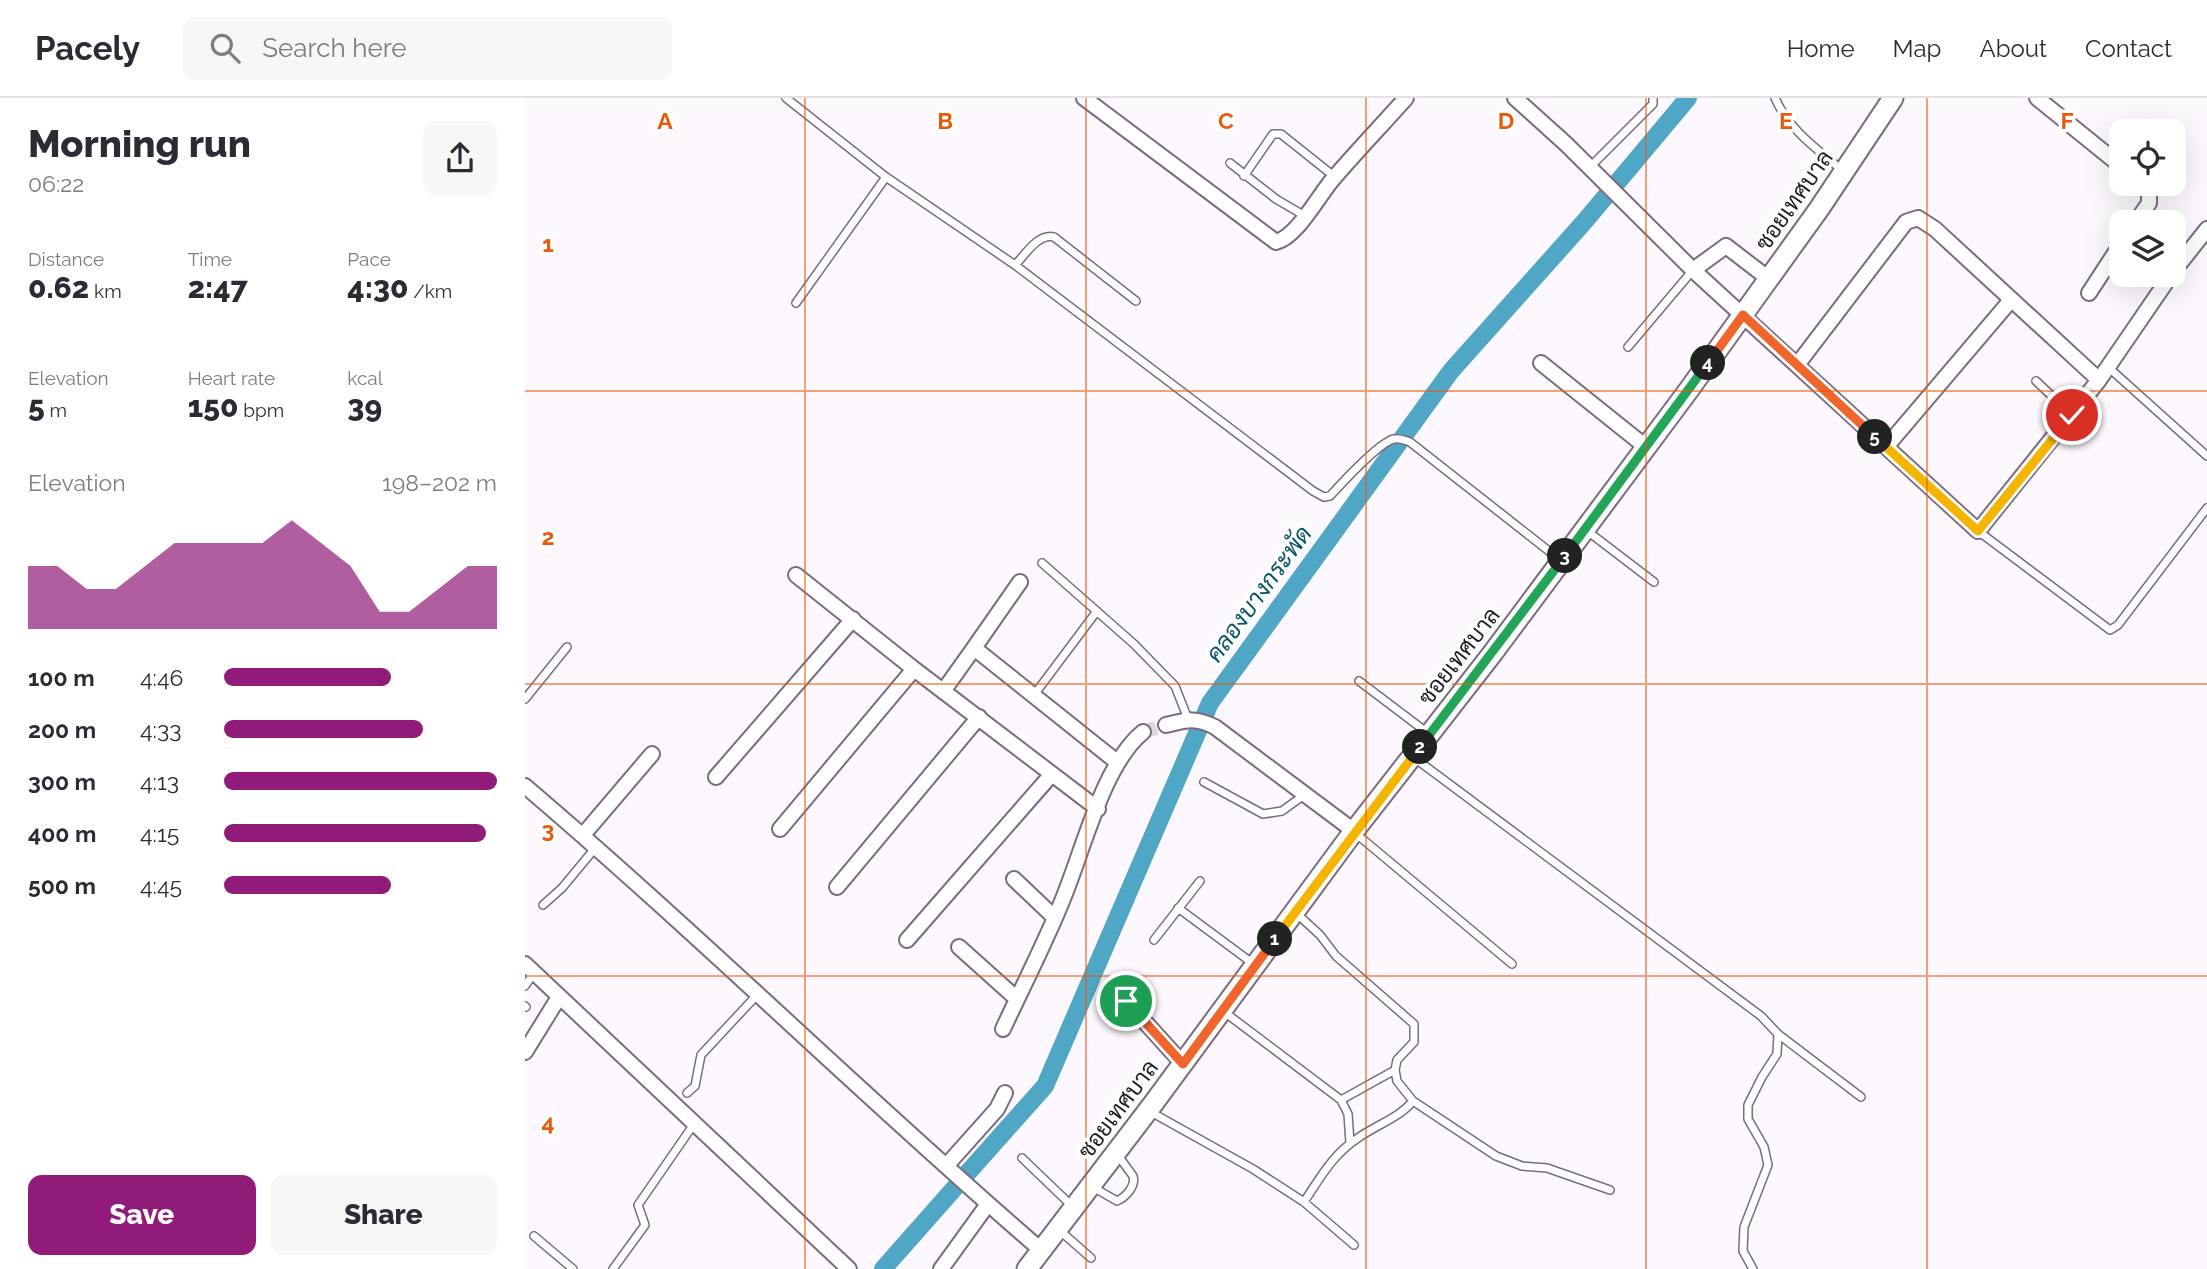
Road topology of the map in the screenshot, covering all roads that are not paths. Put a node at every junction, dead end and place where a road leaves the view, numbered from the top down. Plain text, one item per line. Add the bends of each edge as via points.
1 (786, 98) edge
2 (1084, 98) edge
3 (1406, 98) edge
4 (1515, 98) edge
5 (1653, 98) edge
6 (1775, 98) edge
7 (1893, 98) edge
8 (2037, 98) edge
9 (2109, 156) edge
10 (1230, 163) dead end
11 (1590, 167) junction
12 (1844, 172) junction
13 (1244, 176) junction
14 (886, 177) junction
15 (1335, 177) junction
16 (1306, 216) junction
17 (2207, 229) edge
18 (2186, 255) edge
19 (2109, 262) edge
20 (1015, 265) junction
21 (1693, 270) junction
22 (1769, 279) junction
23 (2162, 287) edge
24 (2089, 293) dead end
25 (2011, 300) junction
26 (1136, 301) dead end
27 (796, 303) dead end
28 (1743, 315) junction
29 (1628, 347) dead end
30 (1541, 363) dead end
31 (1797, 365) junction
32 (2108, 367) junction
33 (2099, 380) junction
34 (2036, 381) dead end
35 (2072, 415) junction
36 (1646, 447) junction
37 (1886, 447) junction
38 (2207, 456) edge
39 (2207, 508) edge
40 (1585, 529) junction
41 (1978, 531) junction
42 (1561, 561) junction
43 (1042, 563) dead end
44 (796, 575) dead end
45 (1020, 582) dead end
46 (1654, 582) dead end
47 (1097, 611) junction
48 (853, 619) junction
49 (567, 648) dead end
50 (974, 648) junction
51 (914, 669) junction
52 (1359, 681) dead end
53 (944, 690) junction
54 (1034, 695) junction
55 (525, 699) edge
56 (979, 717) junction
57 (1194, 719) junction
58 (1166, 725) tunnel mouth
59 (1143, 732) tunnel mouth
60 (1429, 734) junction
61 (652, 754) dead end
62 (1412, 757) junction
63 (1117, 762) junction
64 (1052, 774) junction
65 (716, 777) dead end
66 (1204, 782) dead end
67 (525, 786) edge
68 (1305, 794) junction
69 (1098, 809) junction
70 (780, 829) dead end
71 (1354, 831) junction
72 (583, 835) junction
73 (597, 847) junction
74 (1014, 879) dead end
75 (1200, 881) dead end
76 (837, 887) dead end
77 (543, 905) dead end
78 (1178, 908) junction
79 (1295, 912) junction
80 (1055, 918) junction
81 (907, 940) dead end
82 (1154, 940) dead end
83 (959, 947) dead end
84 (1512, 964) dead end
85 (1255, 965) junction
86 (530, 968) edge
87 (525, 986) edge
88 (757, 995) junction
89 (559, 997) junction
90 (1017, 999) junction
91 (1126, 1001) dead end
92 (1222, 1010) junction
93 (1003, 1029) dead end
94 (1778, 1034) junction
95 (525, 1052) edge
96 (1183, 1064) junction
97 (1395, 1070) junction
98 (687, 1093) dead end
99 (1006, 1093) dead end
100 (1861, 1097) dead end
101 (1341, 1100) junction
102 (1413, 1101) junction
103 (1148, 1111) junction
104 (694, 1125) junction
105 (1350, 1143) junction
106 (1116, 1153) junction
107 (1022, 1158) dead end
108 (946, 1166) junction
109 (1090, 1186) junction
110 (1610, 1189) dead end
111 (1304, 1202) junction
112 (988, 1204) junction
113 (1074, 1207) junction
114 (1058, 1228) junction
115 (534, 1236) dead end
116 (1354, 1245) dead end
117 (1041, 1250) junction
118 (1091, 1258) dead end
119 (573, 1269) edge
120 (613, 1269) edge
121 (849, 1269) edge
122 (941, 1269) edge
123 (1027, 1269) edge
124 (1753, 1269) edge

1 - 14 lane
2 - 16 street via 1276,242
3 - 15 street
4 - 11 street
5 - 11 lane via 1653,104
6 - 12 lane via 1790,126
7 - 12 street, ซอยเทศบาล
8 - 9 street
10 - 13 lane
11 - 21 street
12 - 22 street, ซอยเทศบาล
13 - 15 lane via 1273,134 1281,134
13 - 16 lane
14 - 20 lane
14 - 27 lane
15 - 16 street
17 - 18 street
19 - 24 street
20 - 26 lane via 1040,239 1054,237
20 - 42 lane via 1324,497 1382,444 1395,439 1410,442
21 - 22 street via 1725,246
21 - 28 street
21 - 29 lane
22 - 28 street, ซอยเทศบาล
23 - 32 street
25 - 31 street via 1928,223 1912,219
25 - 33 street
25 - 37 street
28 - 31 street
28 - 36 street, ซอยเทศบาล
30 - 36 street
31 - 37 street
32 - 33 street
32 - 38 lane
33 - 35 street
34 - 35 lane
35 - 41 street
36 - 40 street, ซอยเทศบาล
37 - 41 street
39 - 41 lane via 2110,631
40 - 42 street, ซอยเทศบาล
40 - 46 lane
42 - 60 street, ซอยเทศบาล
43 - 47 lane
44 - 48 street
45 - 50 street
47 - 54 lane
47 - 57 lane via 1175,687
48 - 51 street
48 - 65 street
49 - 55 lane
50 - 53 street
50 - 54 street
51 - 53 street
51 - 70 street
52 - 60 lane
53 - 56 street
54 - 63 street
56 - 64 street
56 - 76 street
57 - 58 street
57 - 68 street via 1215,727
59 - 63 street
60 - 62 street, ซอยเทศบาล
61 - 72 street
62 - 71 street, ซอยเทศบาล
62 - 94 lane via 1761,1016
63 - 69 street
64 - 69 street
64 - 81 street
66 - 68 lane via 1263,814 1282,811
67 - 72 street
68 - 71 street
69 - 80 street
71 - 79 street, ซอยเทศบาล
71 - 84 lane
72 - 73 street
73 - 77 lane
73 - 88 street
74 - 80 street
75 - 78 lane
78 - 82 lane
78 - 85 lane
79 - 85 street, ซอยเทศบาล
79 - 97 lane via 1336,956 1414,1024 1414,1042
80 - 90 street
83 - 90 street
85 - 92 street, ซอยเทศบาล
86 - 87 lane
86 - 89 street
88 - 98 lane via 701,1055 695,1086
88 - 108 street
89 - 95 street
89 - 104 street
90 - 93 street
91 - 96 street
92 - 96 street, ซอยเทศบาล
92 - 101 lane
94 - 100 lane
94 - 124 lane via 1777,1054 1748,1105 1748,1119 1764,1147 1768,1165 1744,1227 1743,1251
96 - 103 street, ซอยเทศบาล
97 - 101 lane
97 - 102 lane via 1397,1081
99 - 108 street
101 - 105 lane via 1348,1114
102 - 105 lane via 1394,1118
102 - 110 lane via 1496,1156
103 - 106 street, ซอยเทศบาล
103 - 111 lane
104 - 120 lane via 638,1205 645,1226
104 - 121 street
105 - 111 lane via 1328,1164
106 - 109 street, ซอยเทศบาล
106 - 109 lane via 1133,1175 1133,1186 1117,1201
107 - 113 lane
108 - 112 street
109 - 113 street, ซอยเทศบาล
111 - 116 lane
112 - 117 street
112 - 122 street
113 - 114 street, ซอยเทศบาล
114 - 117 street, ซอยเทศบาล
114 - 118 lane
115 - 119 lane
117 - 123 street, ซอยเทศบาล

